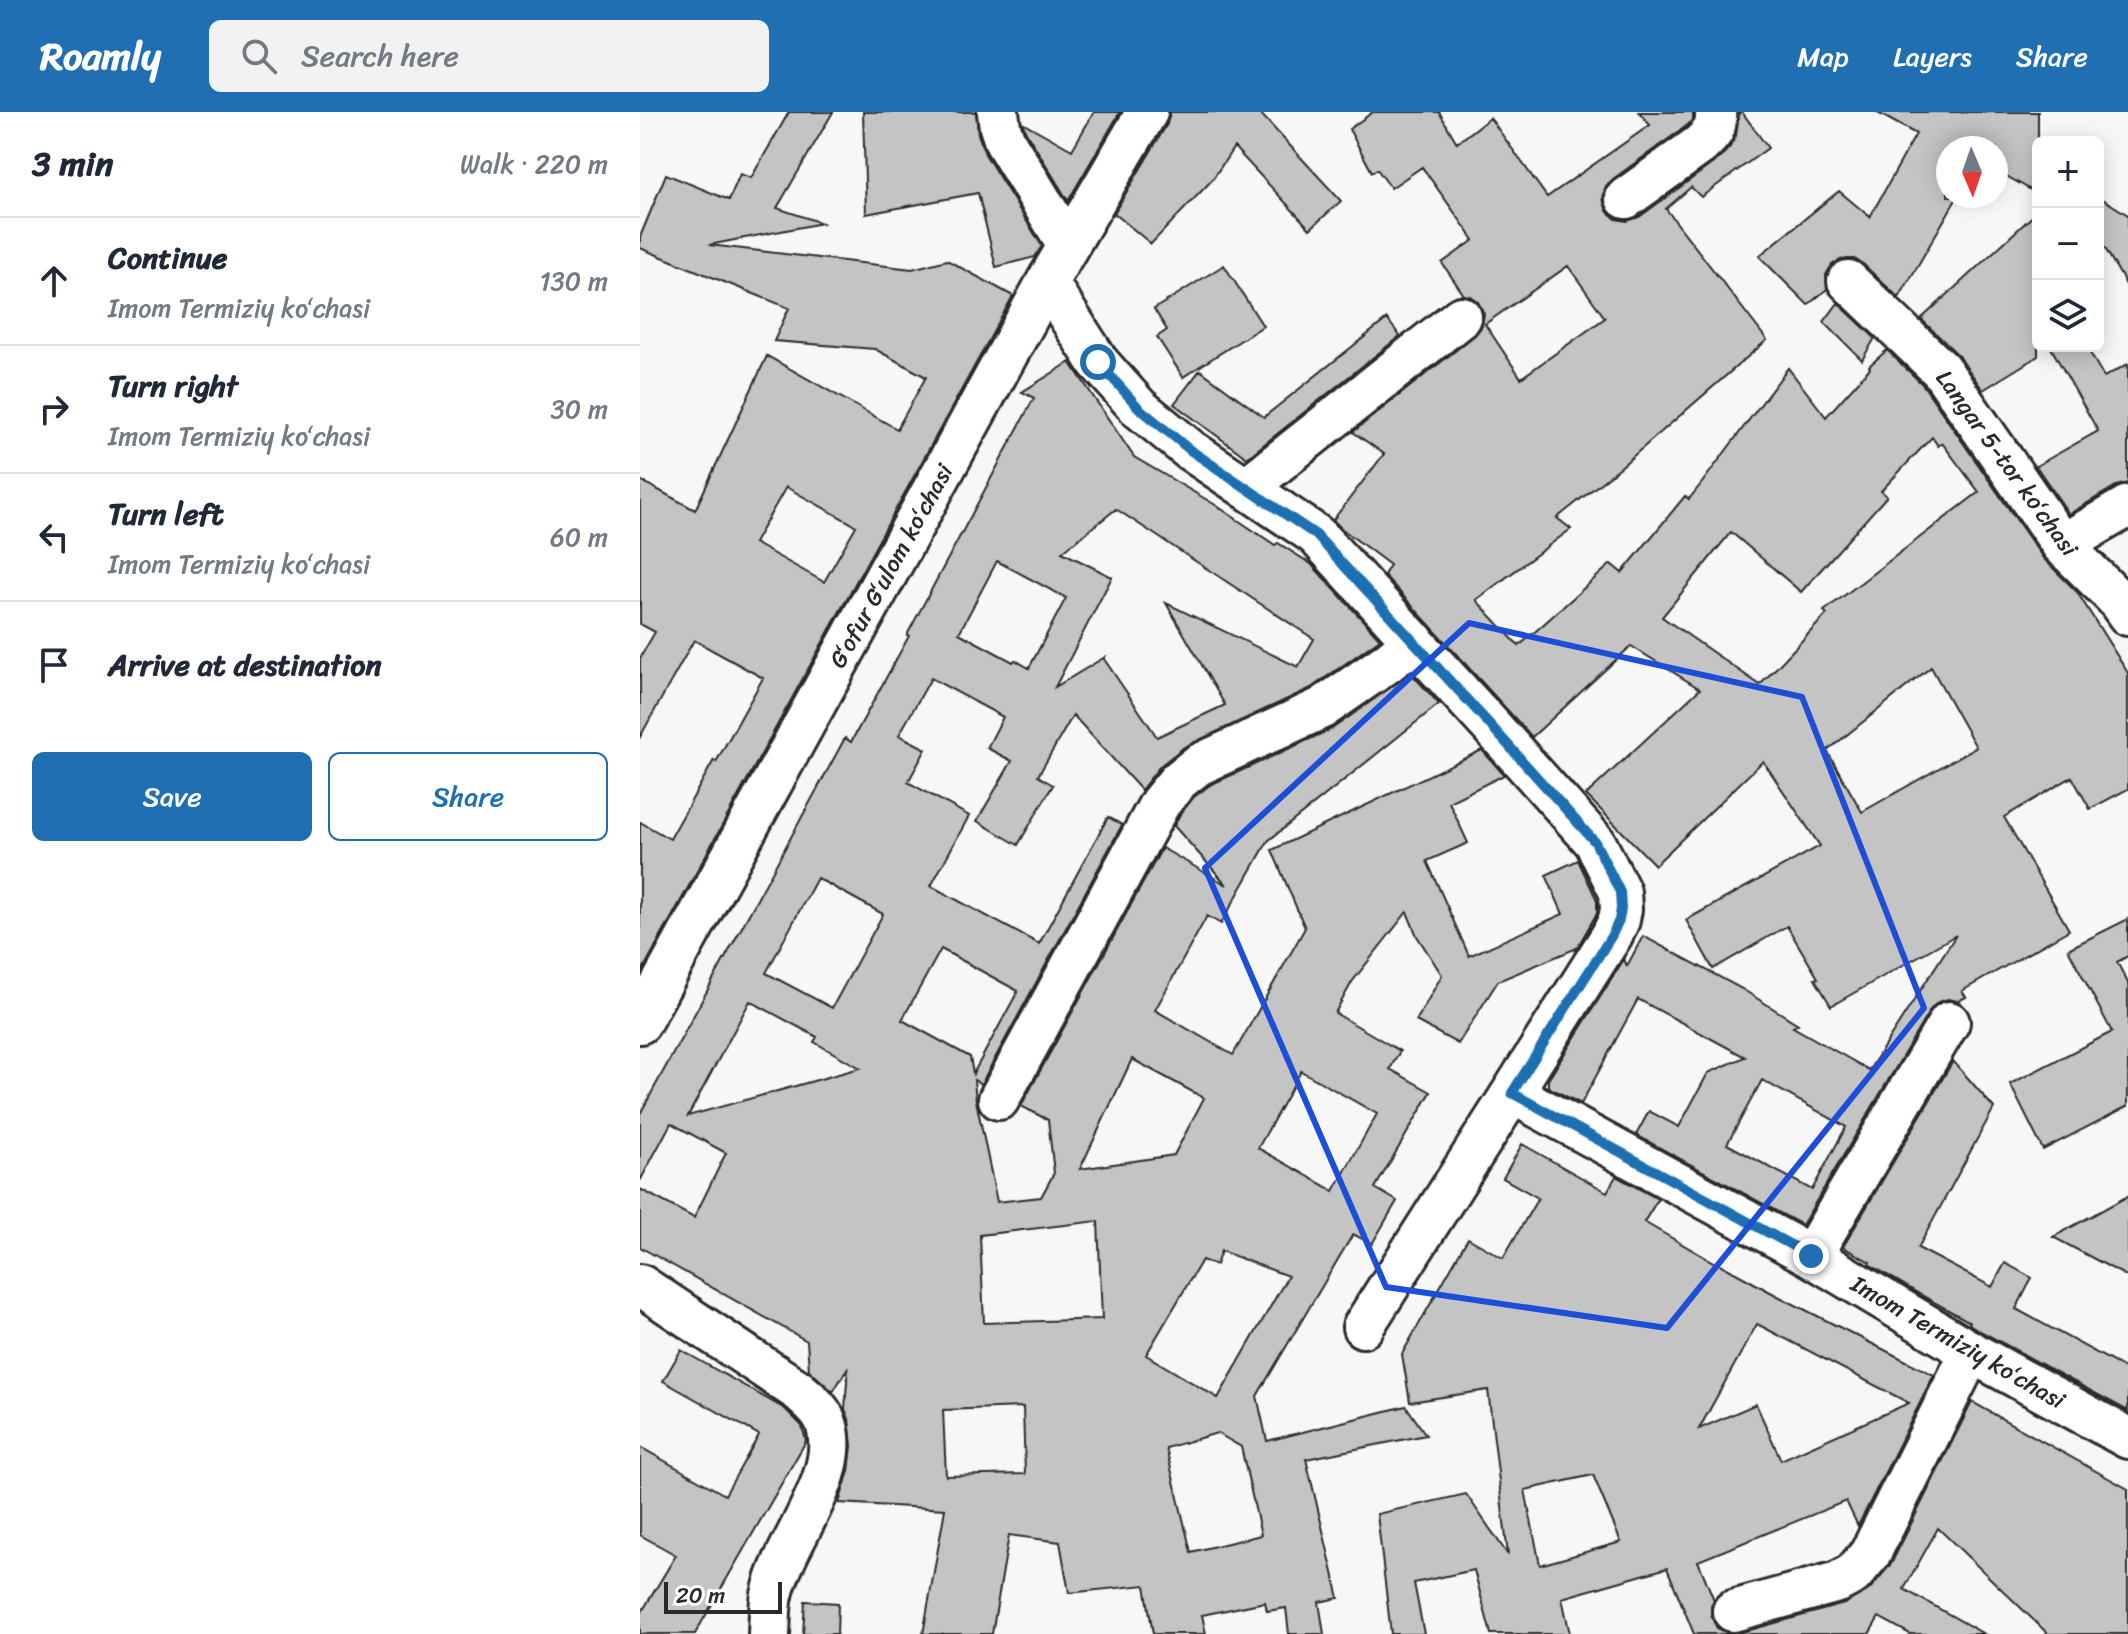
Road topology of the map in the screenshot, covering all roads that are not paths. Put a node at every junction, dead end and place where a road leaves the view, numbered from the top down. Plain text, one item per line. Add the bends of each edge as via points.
1 (998, 112) edge
2 (1147, 112) edge
3 (1716, 112) edge
4 (1626, 198) dead end
5 (1068, 245) junction
6 (1848, 281) dead end
7 (1047, 282) junction
8 (1461, 317) dead end
9 (1246, 488) junction
10 (2128, 506) edge
11 (2062, 545) junction
12 (2128, 615) edge
13 (1414, 641) junction
14 (1949, 1022) dead end
15 (640, 1023) edge
16 (1512, 1093) junction
17 (999, 1099) dead end
18 (1811, 1256) junction
19 (640, 1285) edge
20 (1363, 1327) dead end
21 (1971, 1352) junction
22 (2128, 1438) edge
23 (1733, 1611) dead end
24 (769, 1634) edge

1 - 5 street via 1005,142
2 - 5 street, Gʻofur Gʻulom koʻchasi
3 - 4 street via 1717,124 1700,145
5 - 7 street, Gʻofur Gʻulom koʻchasi
6 - 11 street, Langar 5-tor koʻchasi via 1941,370
7 - 9 street via 1098,362 1139,408
7 - 15 street, Gʻofur Gʻulom koʻchasi
8 - 9 street
9 - 13 street via 1316,535
10 - 11 street
11 - 12 street, Langar 5-tor koʻchasi
13 - 16 street via 1595,842 1620,892 1619,920 1612,935
13 - 17 street via 1322,708 1198,765 1178,781 1160,803
14 - 18 street
16 - 18 street, Imom Termiziy koʻchasi
16 - 20 street
18 - 21 street, Imom Termiziy koʻchasi
19 - 24 street via 799,1391 826,1421 830,1440 818,1494 773,1591
21 - 22 street, Imom Termiziy koʻchasi
21 - 23 street via 1870,1554 1853,1574

